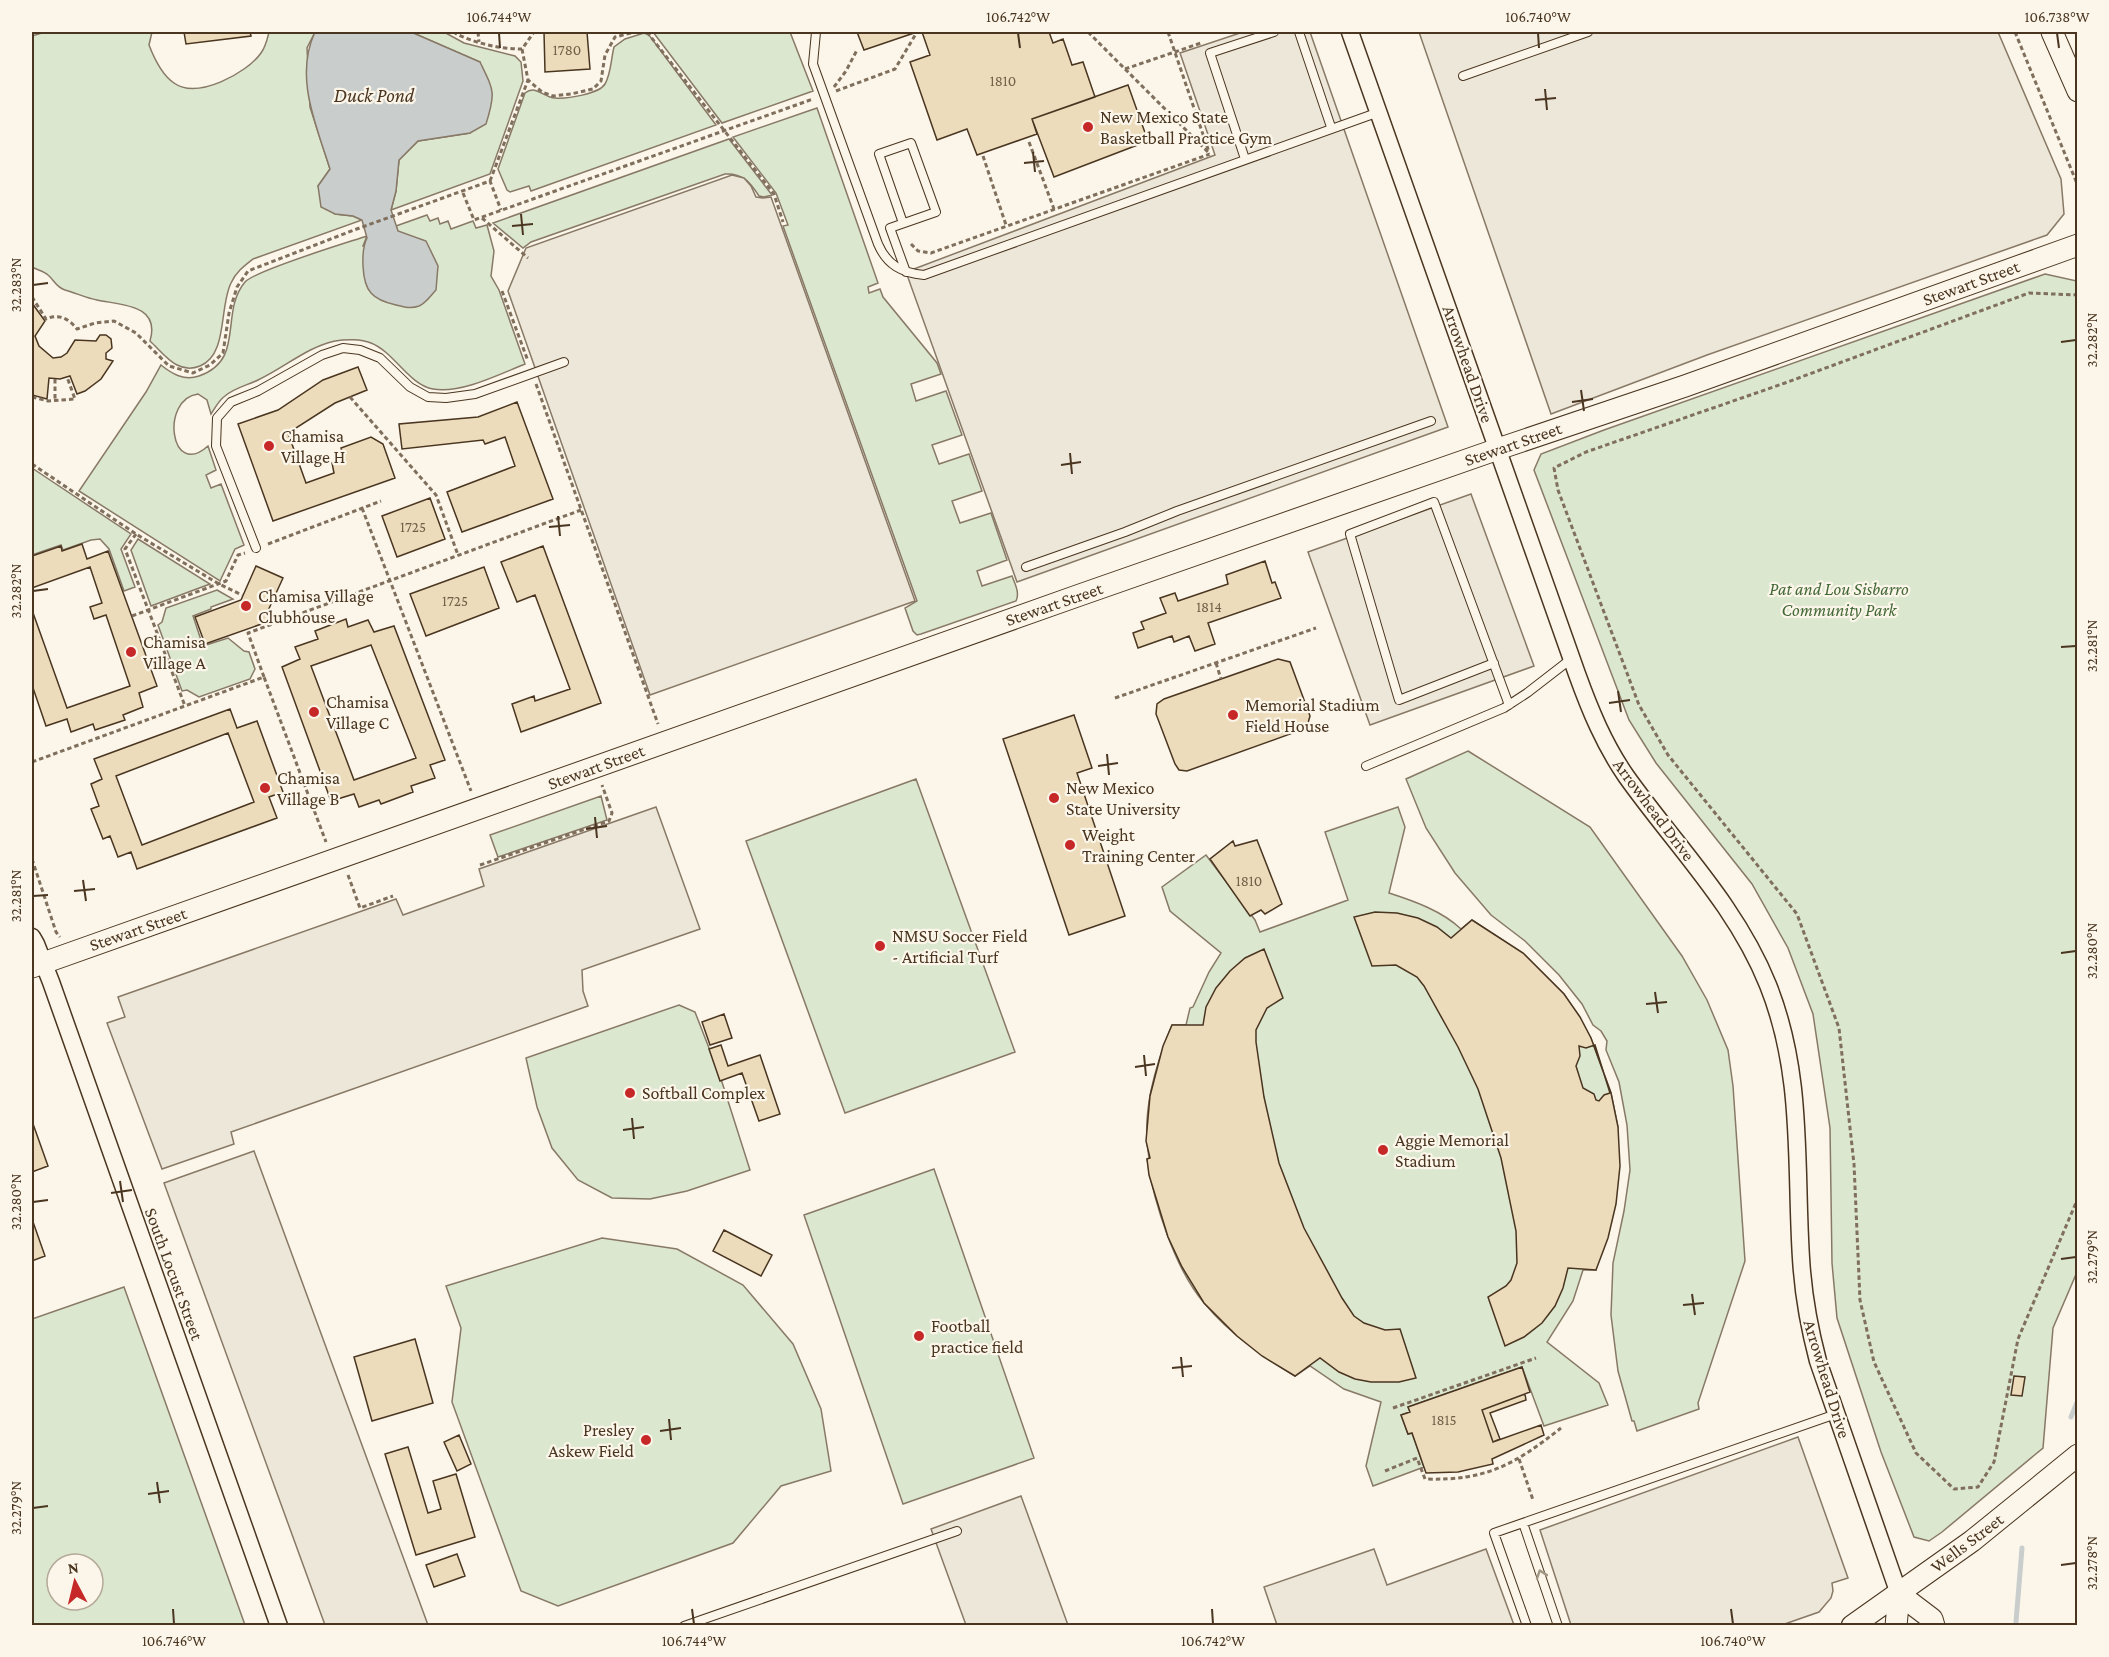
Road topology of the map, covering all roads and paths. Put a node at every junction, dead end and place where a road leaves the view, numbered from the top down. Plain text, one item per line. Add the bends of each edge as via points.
1 (453, 32) edge
2 (478, 32) edge
3 (534, 32) edge
4 (611, 32) edge
5 (635, 32) edge
6 (647, 32) edge
7 (816, 32) edge
8 (917, 32) edge
9 (1088, 32) edge
10 (1168, 32) edge
11 (1274, 32) edge
12 (1299, 32) edge
13 (1350, 32) edge
14 (1588, 32) edge
15 (2015, 32) edge
16 (2052, 32) edge
17 (615, 37) junction
18 (479, 42) junction
19 (1204, 42) dead end
20 (522, 49) junction
21 (857, 51) dead end
22 (1175, 52) junction
23 (1125, 69) junction
24 (846, 71) dead end
25 (1464, 76) dead end
26 (528, 80) junction
27 (2078, 92) edge
28 (824, 95) junction
29 (1379, 111) junction
30 (1330, 128) junction
31 (726, 131) junction
32 (1029, 142) dead end
33 (1210, 154) junction
34 (983, 156) dead end
35 (1245, 159) junction
36 (490, 181) junction
37 (2078, 186) edge
38 (463, 192) junction
39 (1054, 208) junction
40 (501, 210) junction
41 (482, 217) junction
42 (783, 222) dead end
43 (903, 223) junction
44 (1006, 226) junction
45 (910, 242) dead end
46 (2078, 245) edge
47 (528, 258) dead end
48 (906, 272) junction
49 (502, 291) dead end
50 (2078, 295) edge
51 (32, 297) edge
52 (564, 362) dead end
53 (532, 373) junction
54 (67, 377) dead end
55 (55, 379) dead end
56 (32, 397) edge
57 (350, 397) dead end
58 (55, 402) junction
59 (1431, 421) dead end
60 (1498, 449) junction
61 (32, 464) edge
62 (381, 501) dead end
63 (362, 508) junction
64 (581, 510) junction
65 (136, 534) junction
66 (256, 548) junction
67 (458, 555) junction
68 (1026, 567) dead end
69 (390, 580) junction
70 (219, 584) junction
71 (242, 595) dead end
72 (148, 611) junction
73 (132, 616) dead end
74 (1316, 628) dead end
75 (1571, 659) junction
76 (1216, 663) junction
77 (1494, 663) junction
78 (264, 677) junction
79 (1221, 679) dead end
80 (1115, 698) dead end
81 (1509, 705) junction
82 (185, 707) junction
83 (658, 724) dead end
84 (32, 762) edge
85 (1366, 766) dead end
86 (608, 783) dead end
87 (471, 791) dead end
88 (334, 849) junction
89 (32, 859) edge
90 (480, 865) dead end
91 (393, 896) dead end
92 (32, 937) edge
93 (60, 937) dead end
94 (38, 965) edge
95 (2078, 1198) edge
96 (1536, 1358) dead end
97 (1394, 1408) dead end
98 (1836, 1414) junction
99 (1561, 1428) dead end
100 (2078, 1455) edge
101 (1519, 1459) junction
102 (1385, 1471) dead end
103 (1533, 1500) dead end
104 (1523, 1523) junction
105 (957, 1531) dead end
106 (1899, 1594) junction
107 (279, 1626) edge
108 (684, 1626) edge
109 (1527, 1626) edge
110 (1558, 1626) edge
111 (1852, 1626) edge
112 (1896, 1626) edge
113 (1934, 1626) edge

1 - 18 path
2 - 18 path
3 - 20 path
4 - 17 path
5 - 17 path
6 - 31 path
7 - 28 lane via 813,64
8 - 28 path via 895,69
9 - 23 path
10 - 22 path
11 - 35 lane via 1210,53
12 - 30 lane
13 - 29 street, Arrowhead Drive
14 - 25 lane
15 - 37 path
16 - 27 street
17 - 26 path via 605,55 601,81 593,89 553,96
18 - 20 path
19 - 22 path
20 - 26 path
21 - 24 path
22 - 23 path
22 - 33 path
23 - 33 path
26 - 36 path
28 - 31 path
28 - 48 lane via 882,254
29 - 30 lane
29 - 60 street, Arrowhead Drive
30 - 35 lane
31 - 40 path
31 - 42 path via 774,194
32 - 39 path
33 - 39 path
34 - 44 path
35 - 48 lane via 924,274
36 - 38 path
36 - 40 path
38 - 41 path via 474,220
38 - 51 path via 248,271 237,286 223,353 193,373 169,366 136,333 114,321 95,322 77,329 61,317 46,319
39 - 44 path
40 - 41 path
41 - 47 path
43 - 43 lane via 936,212 911,143 879,154
43 - 48 lane via 890,228
44 - 45 path via 931,253 918,251
46 - 60 street, Stewart Street
49 - 53 path
50 - 95 path via 2029,293 1586,452 1554,468 1558,490 1640,705 1668,755 1797,914 1839,1028 1854,1164 1860,1299 1874,1362 1916,1453 1954,1489 1978,1486 1994,1462 2018,1339
52 - 53 lane
53 - 64 path
53 - 66 lane via 475,394 428,397 410,387 380,358 343,348 231,402 217,418 216,446
54 - 58 path via 75,399
55 - 58 path
56 - 58 path
57 - 67 path via 436,495
59 - 68 lane
60 - 75 street, Arrowhead Drive
60 - 88 street, Stewart Street
61 - 65 path
62 - 63 path
63 - 66 path
63 - 69 path
64 - 67 path
64 - 83 path
65 - 70 path
65 - 72 path via 125,549
66 - 70 path via 238,555 226,581
67 - 69 path
69 - 78 path via 248,633
69 - 87 path
70 - 71 path
70 - 72 path
72 - 73 path
72 - 82 path
74 - 76 path
75 - 81 lane
75 - 98 street, Arrowhead Drive via 1611,753 1741,929 1757,958 1779,1016 1795,1099 1806,1309
76 - 79 path
76 - 80 path
77 - 77 lane via 1434,502 1350,534 1399,700
77 - 81 lane
78 - 82 path
78 - 88 path
81 - 85 lane
82 - 84 path
86 - 90 path via 601,785 612,813 609,821
88 - 91 path via 360,908
88 - 94 street, Stewart Street
89 - 93 path
92 - 94 street, South Locust Street
94 - 107 street, South Locust Street
96 - 97 path
98 - 104 lane
98 - 106 street, Arrowhead Drive
99 - 101 path
100 - 106 street, Wells Street
101 - 102 path via 1464,1478 1425,1479 1417,1458
101 - 103 path
104 - 109 lane via 1494,1533
110 -> 104 lane
105 - 108 lane
106 - 111 street, Wells Street
106 - 112 street, Arrowhead Drive
106 - 113 street via 1932,1619

